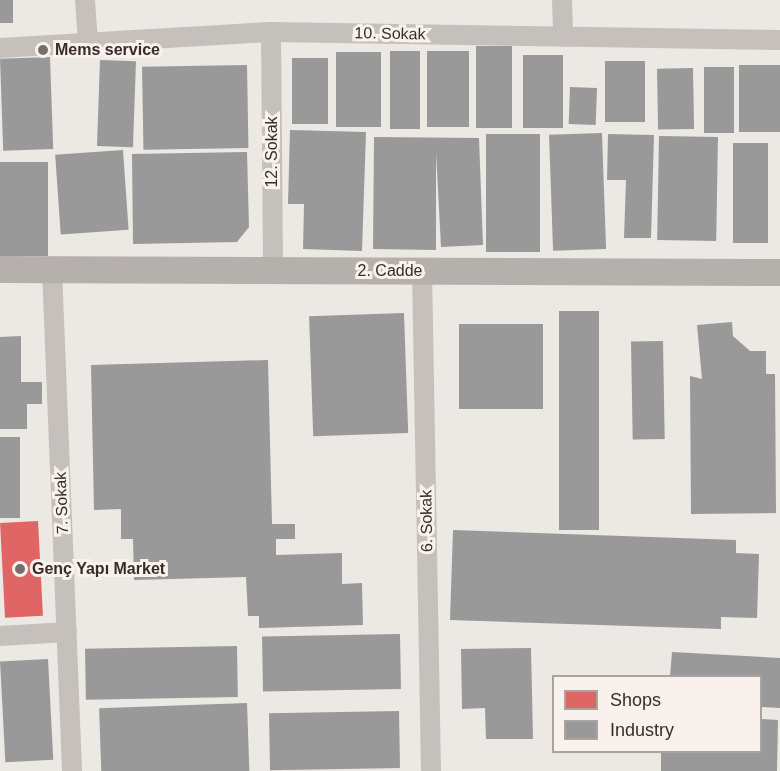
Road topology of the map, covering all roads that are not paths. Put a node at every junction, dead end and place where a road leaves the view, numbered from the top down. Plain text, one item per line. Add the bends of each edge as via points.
1 (85, 0) edge
2 (562, 0) edge
3 (271, 32) junction
4 (563, 37) junction
5 (780, 40) edge
6 (88, 43) junction
7 (0, 48) edge
8 (0, 269) edge
9 (52, 270) junction
10 (422, 271) junction
11 (273, 272) junction
12 (780, 272) edge
13 (67, 632) junction
14 (0, 636) edge
15 (72, 771) edge
16 (431, 771) edge

1 - 6 street
2 - 4 street
3 - 4 street, 10. Sokak
3 - 6 street, 10. Sokak
3 - 11 street, 12. Sokak
4 - 5 street, 10. Sokak
6 - 7 street, 10. Sokak
8 - 9 street, 2. Cadde
9 - 11 street, 2. Cadde
9 - 13 street, 7. Sokak
10 - 11 street, 2. Cadde
10 - 12 street, 2. Cadde
10 - 16 street, 6. Sokak
13 - 14 street
13 - 15 street, 7. Sokak

